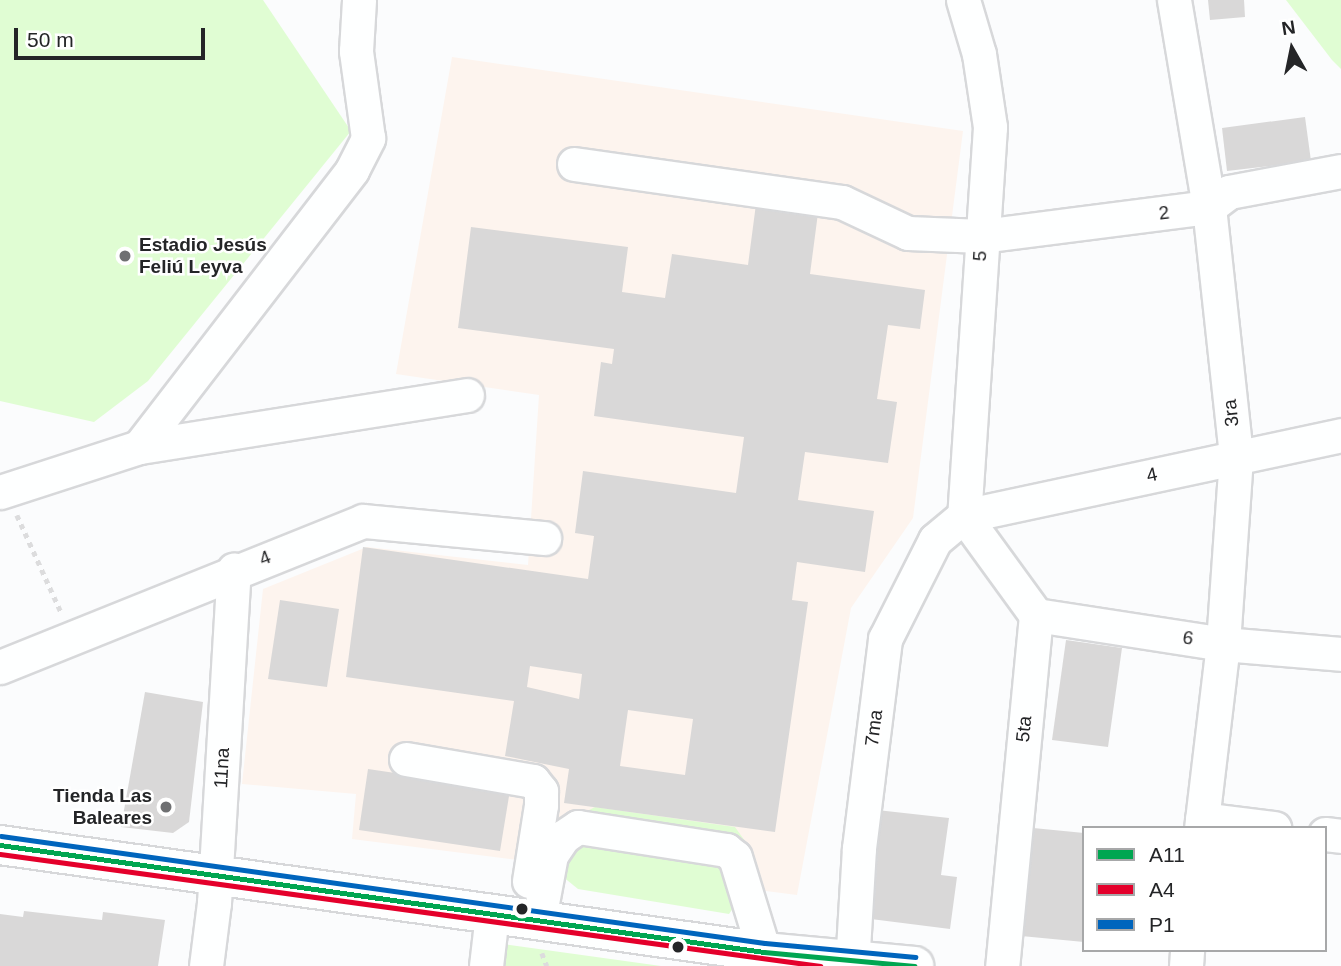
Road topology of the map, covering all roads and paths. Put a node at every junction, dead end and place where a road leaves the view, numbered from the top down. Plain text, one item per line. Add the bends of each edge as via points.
1 (359, 0) edge
2 (963, 0) edge
3 (1174, 0) edge
4 (574, 163) dead end
5 (1341, 171) edge
6 (1209, 207) junction
7 (982, 236) junction
8 (467, 395) dead end
9 (1341, 435) edge
10 (139, 447) junction
11 (1236, 457) junction
12 (2, 490) edge
13 (964, 516) junction
14 (544, 538) dead end
15 (234, 570) junction
16 (1036, 615) junction
17 (72, 638) junction
18 (1223, 644) junction
19 (1341, 654) edge
20 (0, 667) edge
21 (407, 759) dead end
22 (1202, 823) edge
23 (1245, 826) edge
24 (0, 845) edge
25 (216, 877) junction
26 (524, 926) junction
27 (764, 952) junction
28 (853, 963) edge
29 (206, 966) edge
30 (486, 966) edge
31 (547, 966) edge
32 (914, 966) edge
33 (1002, 966) edge

1 - 10 street via 356,51 368,138 352,170
2 - 7 street, 5 via 979,54 990,127
3 - 6 street, 3ra
4 - 7 street, 2 via 842,202 908,233
5 - 6 street, 2 via 1229,192
6 - 7 street, 2
6 - 11 street, 3ra
7 - 13 street, 5
8 - 10 street
9 - 11 street, 4
10 - 12 street
11 - 13 street, 4
11 - 18 street, 3ra
12 - 17 path
13 - 16 street
13 - 28 street, 7ma via 935,540 885,639 859,848
14 - 15 street, 4 via 363,521
15 - 17 street, 4
15 - 25 street, 11na
16 - 18 street, 6
16 - 33 street, 5ta
17 - 20 street, 4
18 - 19 street, 6
18 - 22 street, 3ra
21 - 26 street via 533,781 541,791
22 - 23 street
24 - 25 main road
25 - 26 main road
25 - 29 street, 11na
26 - 27 main road
26 - 27 street via 551,855 563,837 578,827 726,850 736,857
26 - 30 street
26 - 31 path
27 - 28 main road
28 - 32 main road

